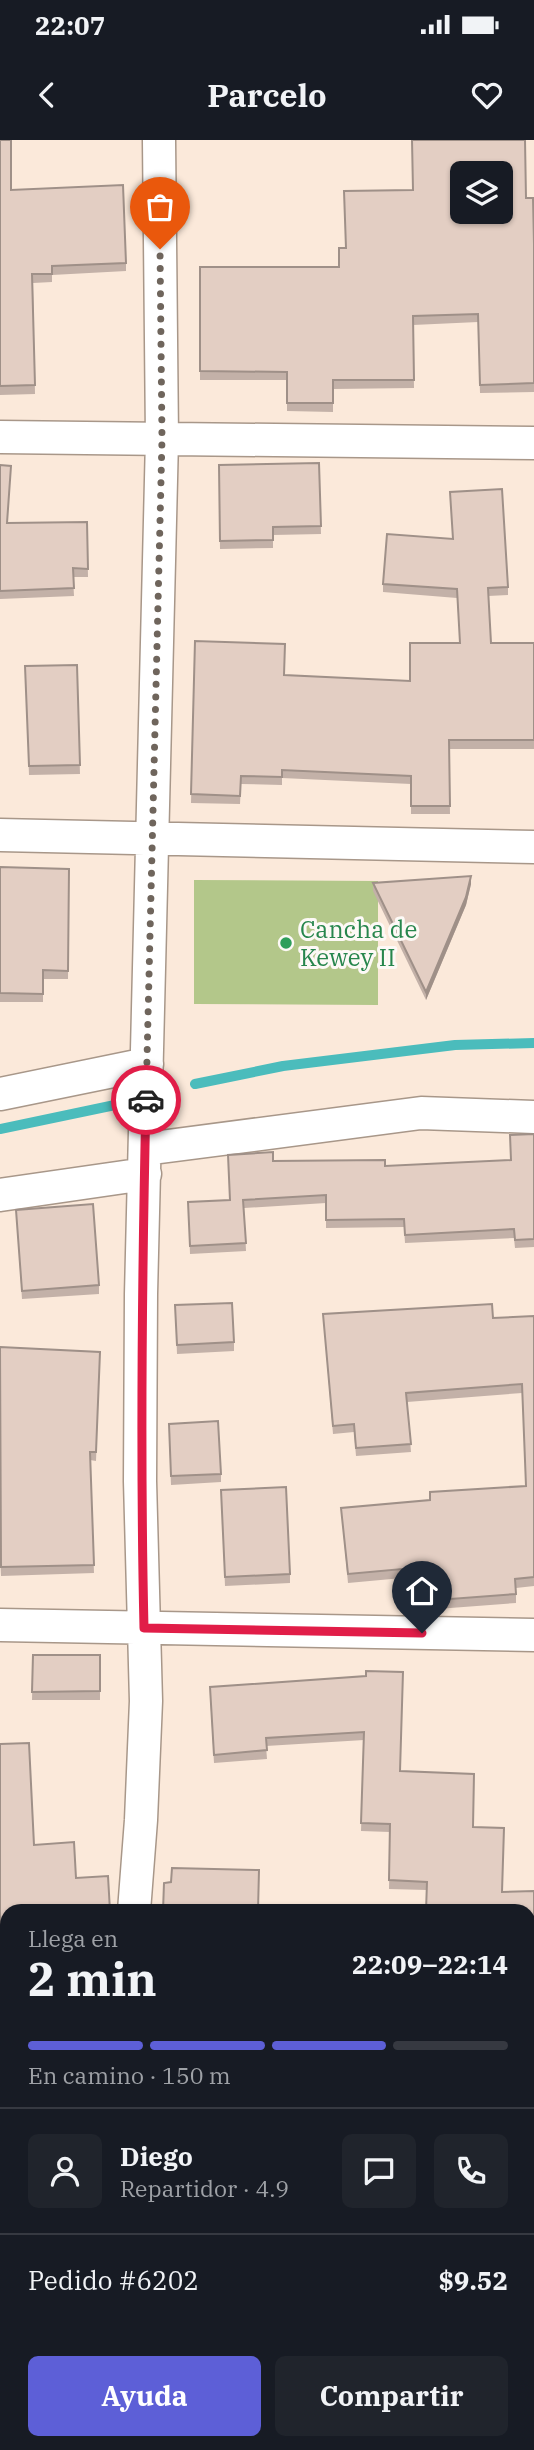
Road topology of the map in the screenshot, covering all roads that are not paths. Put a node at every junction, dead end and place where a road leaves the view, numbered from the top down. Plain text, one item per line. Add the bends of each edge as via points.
1 (159, 140) edge
2 (0, 437) edge
3 (162, 439) junction
4 (534, 443) edge
5 (0, 835) edge
6 (153, 837) junction
7 (534, 847) edge
8 (147, 1064) junction
9 (0, 1094) edge
10 (534, 1117) edge
11 (145, 1161) junction
12 (0, 1195) edge
13 (0, 1625) edge
14 (144, 1628) junction
15 (534, 1635) edge
16 (135, 1904) edge

1 - 3 street
2 - 3 street
3 - 4 street
3 - 6 street
5 - 6 street
6 - 7 street
6 - 8 street
8 - 9 street
8 - 11 street
10 - 11 street via 421,1114
11 - 12 street
11 - 14 street via 140,1468
13 - 14 street
14 - 15 street
14 - 16 street via 145,1714

